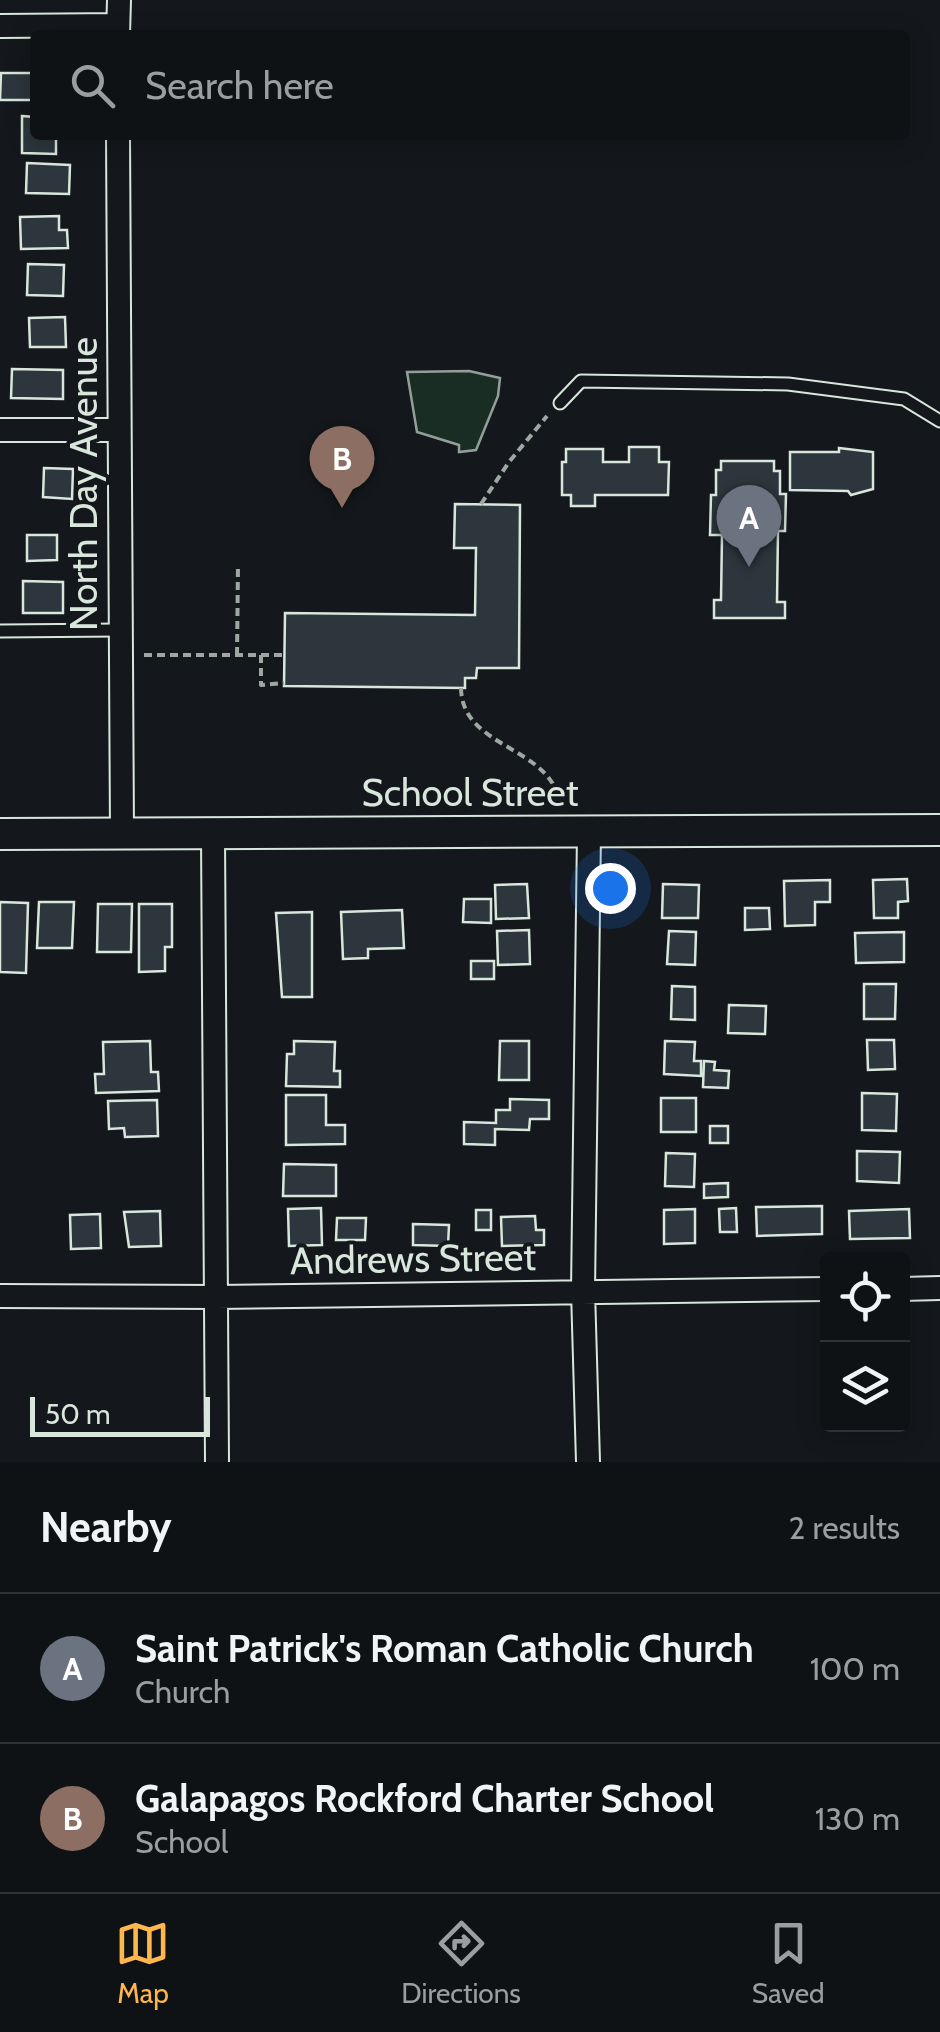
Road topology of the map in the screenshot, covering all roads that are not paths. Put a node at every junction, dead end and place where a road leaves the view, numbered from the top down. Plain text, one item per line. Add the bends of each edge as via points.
1 (118, 0) edge
2 (0, 26) edge
3 (118, 30) edge
4 (118, 140) edge
5 (560, 403) road end
6 (940, 421) edge
7 (0, 430) edge
8 (118, 430) junction
9 (119, 630) junction
10 (0, 631) edge
11 (940, 830) edge
12 (122, 832) junction
13 (588, 832) junction
14 (0, 834) edge
15 (213, 834) junction
16 (910, 1288) edge
17 (940, 1288) edge
18 (820, 1289) edge
19 (583, 1291) junction
20 (0, 1296) edge
21 (218, 1297) junction
22 (217, 1462) edge
23 (588, 1462) edge

1 - 3 street
2 - 3 street
4 - 8 street, North Day Avenue
5 - 6 lane via 581,381 788,384 904,399
7 - 8 street
8 - 9 street, North Day Avenue
9 - 10 lane
9 - 12 street, North Day Avenue
11 - 13 main road, School Street
12 - 14 main road, School Street
12 - 15 main road, School Street
13 - 15 main road, School Street
13 - 19 street
15 - 21 street
16 - 17 street
18 - 19 street, Andrews Street
19 - 21 street, Andrews Street
19 - 23 street
20 - 21 street, Andrews Street
21 - 22 street

